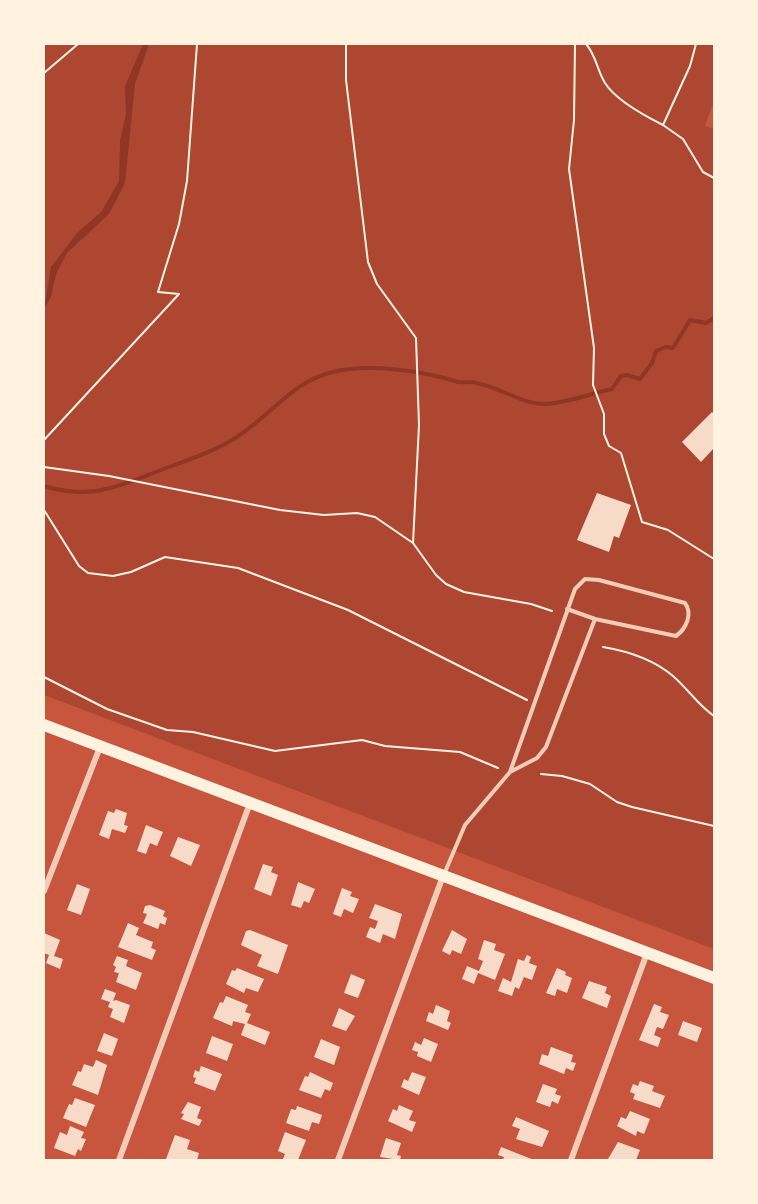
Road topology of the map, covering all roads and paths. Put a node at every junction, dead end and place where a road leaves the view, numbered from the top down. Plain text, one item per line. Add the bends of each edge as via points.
1 (78, 44) edge
2 (197, 44) edge
3 (346, 44) edge
4 (575, 44) edge
5 (586, 44) edge
6 (696, 44) edge
7 (44, 73) edge
8 (663, 124) junction
9 (714, 178) edge
10 (44, 440) edge
11 (44, 467) edge
12 (44, 510) edge
13 (413, 543) junction
14 (714, 559) edge
15 (567, 609) junction
16 (552, 611) dead end
17 (595, 619) junction
18 (603, 647) dead end
19 (44, 677) edge
20 (527, 700) dead end
21 (714, 716) edge
22 (44, 725) edge
23 (100, 747) junction
24 (498, 768) dead end
25 (510, 772) junction
26 (541, 774) dead end
27 (250, 803) junction
28 (714, 826) edge
29 (443, 876) junction
30 (44, 891) edge
31 (647, 953) junction
32 (714, 978) edge
33 (119, 1161) edge
34 (338, 1161) edge
35 (571, 1161) edge

1 - 7 path
2 - 10 path via 187,182 158,292 179,294
3 - 13 path via 345,80 368,262 377,284 416,338 419,425
4 - 14 path via 569,169 594,348 593,384 604,414 604,434 609,446 621,453 642,522 668,530
5 - 8 path via 615,96
6 - 8 path
8 - 9 path via 683,139 703,172
11 - 13 path via 280,510 324,515 357,513 386,522
12 - 20 path via 88,573 112,576 165,557 238,568 348,610
13 - 16 path via 446,584 464,592
15 - 17 lane
15 - 17 lane via 575,589 585,579 674,599 689,608 683,631 676,636
15 - 25 lane
17 - 25 lane via 546,747 537,758
18 - 21 path via 625,650 672,675
19 - 24 path via 107,709 167,730 193,732 274,751 362,740 386,746 460,752
22 - 23 main road
23 - 27 main road
23 - 30 street
25 - 29 lane via 465,825
26 - 28 path via 590,784 632,807
27 - 29 main road
27 - 33 street
29 - 31 main road
29 - 34 street
31 - 32 main road
31 - 35 street

